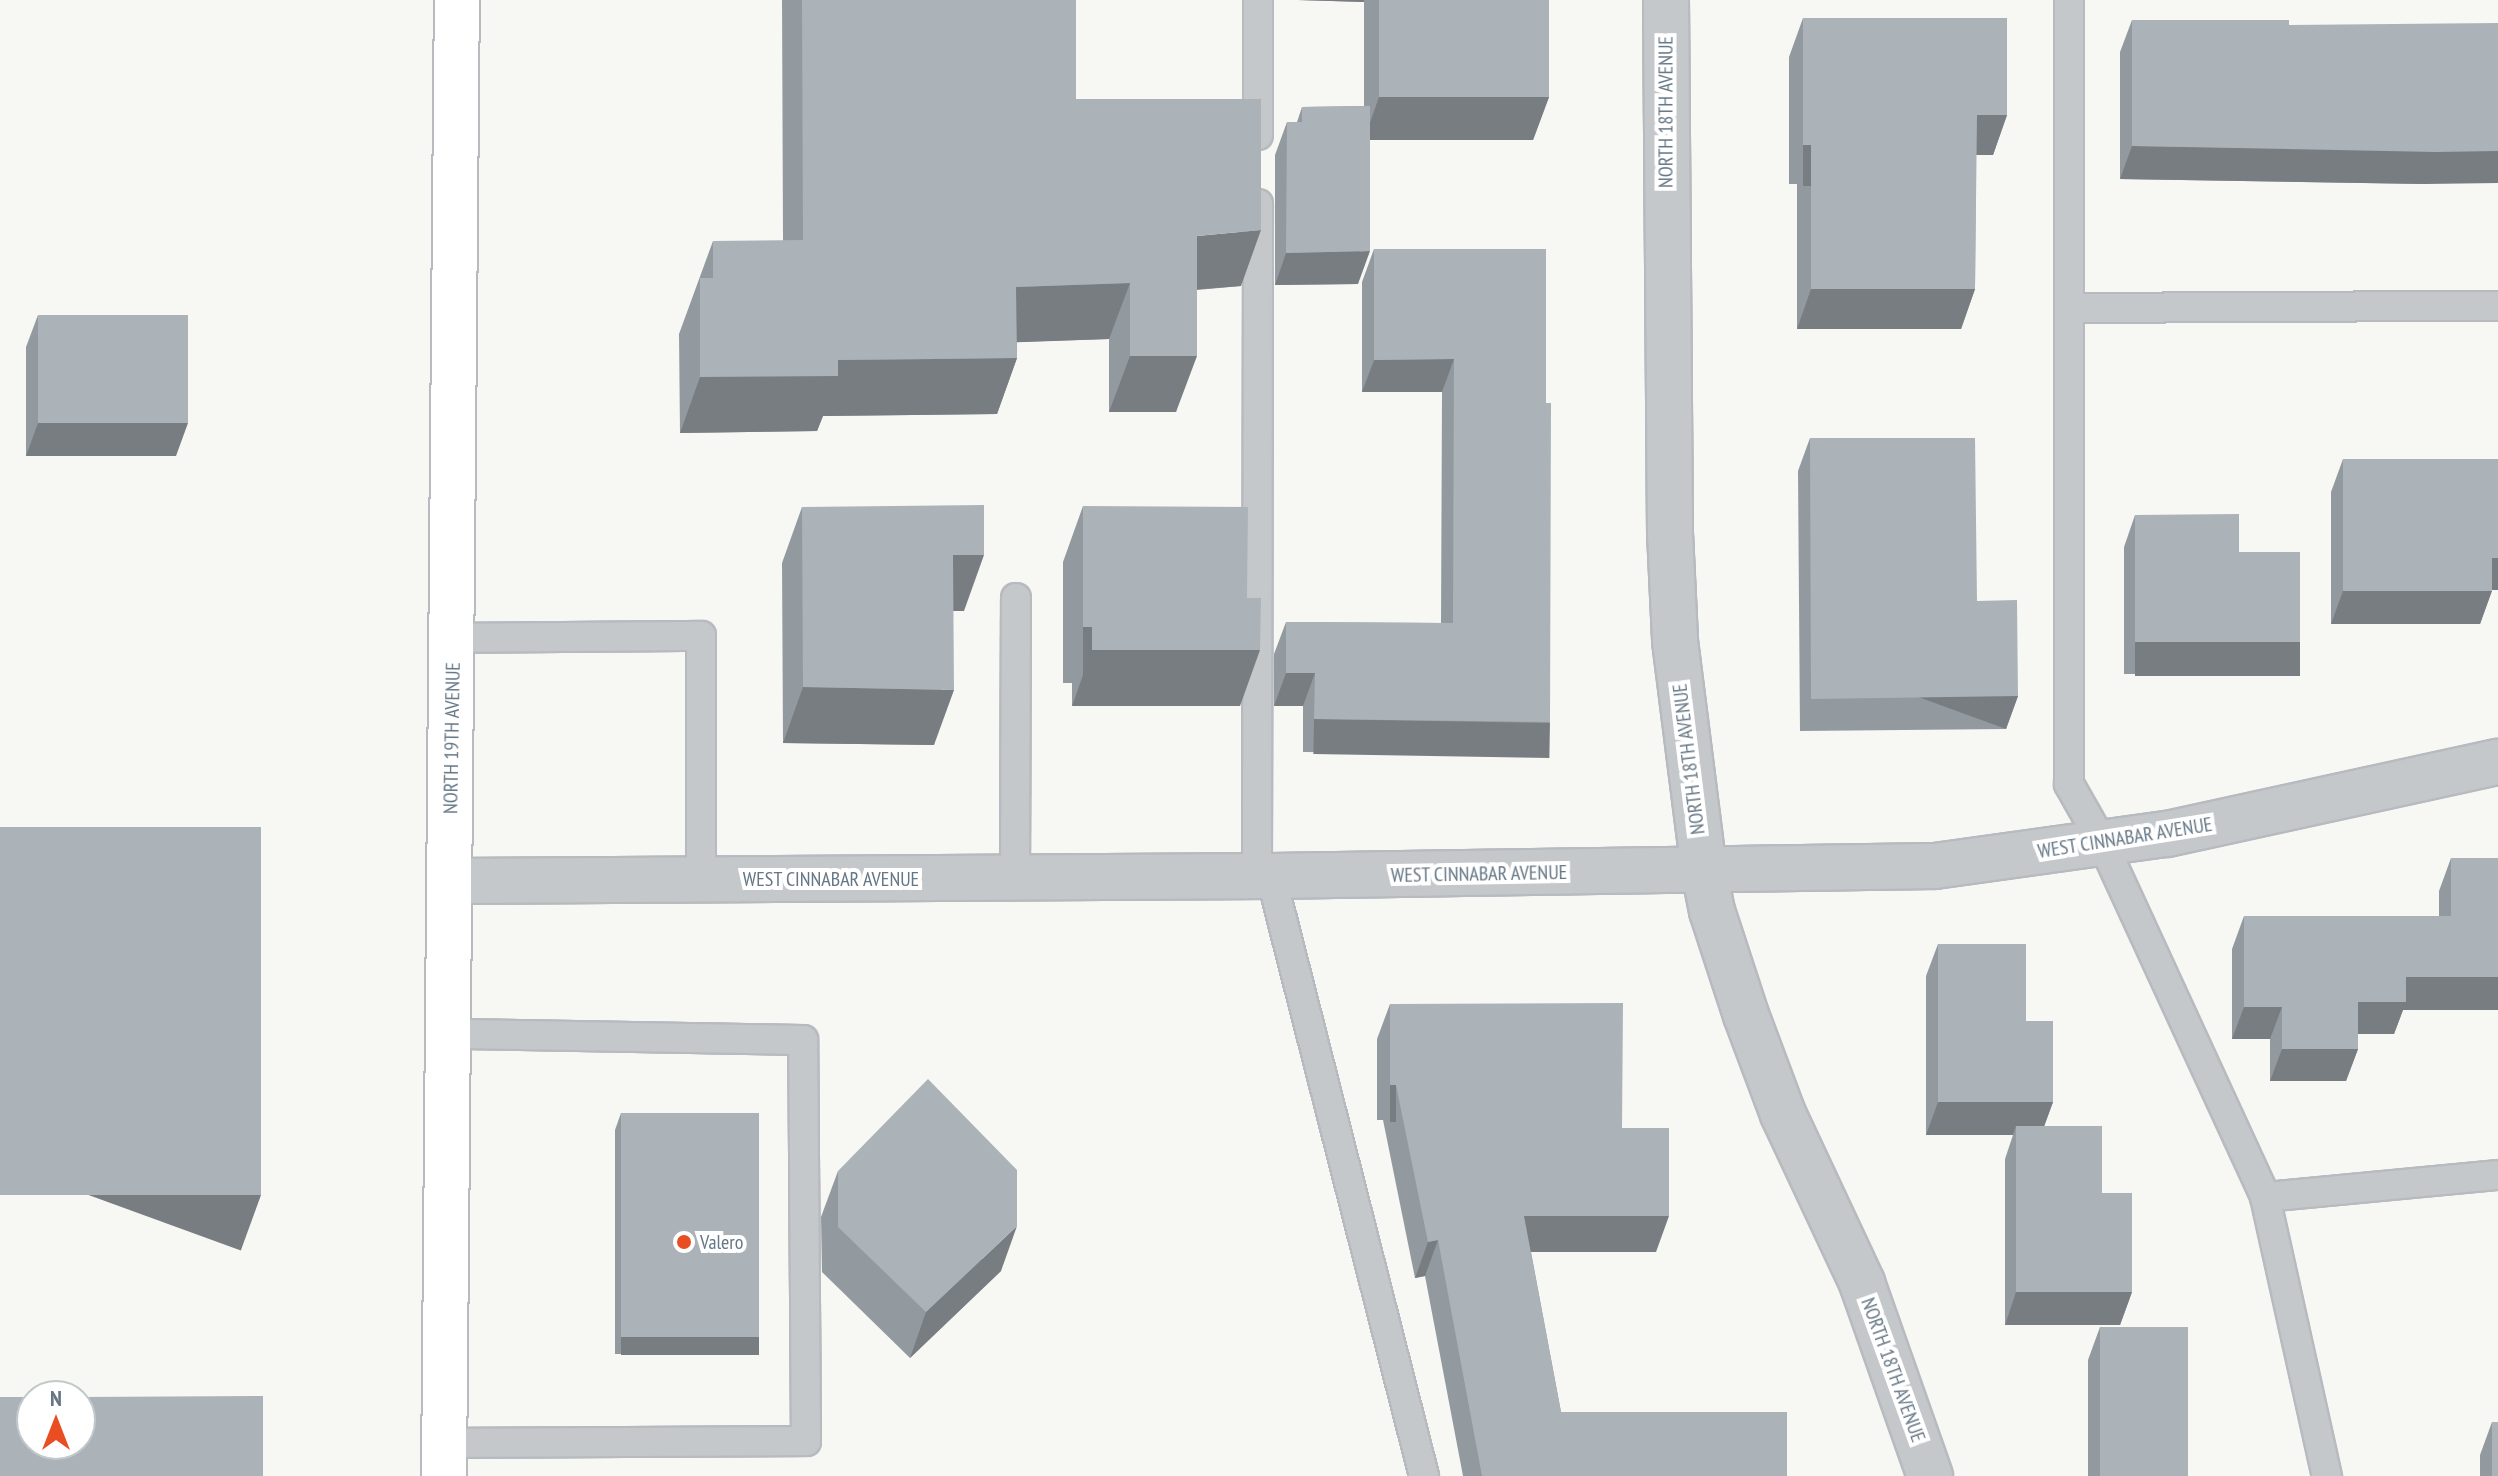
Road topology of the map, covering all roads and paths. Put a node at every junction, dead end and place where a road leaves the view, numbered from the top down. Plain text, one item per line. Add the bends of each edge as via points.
1 (457, 0) edge
2 (1258, 0) edge
3 (1666, 0) edge
4 (2069, 0) edge
5 (2498, 306) edge
6 (2070, 308) junction
7 (1016, 598) dead end
8 (454, 638) junction
9 (2498, 762) edge
10 (2103, 844) junction
11 (1704, 871) junction
12 (1264, 876) junction
13 (1015, 878) junction
14 (701, 880) junction
15 (450, 881) junction
16 (449, 1034) junction
17 (2498, 1175) edge
18 (2265, 1197) junction
19 (444, 1459) edge
20 (1424, 1476) edge
21 (1930, 1476) edge
22 (2327, 1476) edge

1 - 8 main road, NORTH 19TH AVENUE
2 - 12 lane
3 - 11 street, NORTH 18TH AVENUE via 1670,533 1675,641
4 - 6 lane
5 - 6 lane
6 - 10 lane via 2069,784
7 - 13 lane
8 - 14 lane via 701,636
8 - 15 main road, NORTH 19TH AVENUE
9 - 10 street, WEST CINNABAR AVENUE
10 - 11 street, WEST CINNABAR AVENUE via 1935,866
10 - 18 lane
11 - 12 street, WEST CINNABAR AVENUE
11 - 21 street, NORTH 18TH AVENUE via 1746,1015 1783,1114 1862,1283
12 - 13 street, WEST CINNABAR AVENUE
12 - 20 lane
13 - 14 street, WEST CINNABAR AVENUE
14 - 15 street, WEST CINNABAR AVENUE
15 - 16 main road, NORTH 19TH AVENUE
16 - 19 main road, NORTH 19TH AVENUE
16 - 19 lane via 803,1040 806,1441
17 - 18 lane
18 - 22 lane

